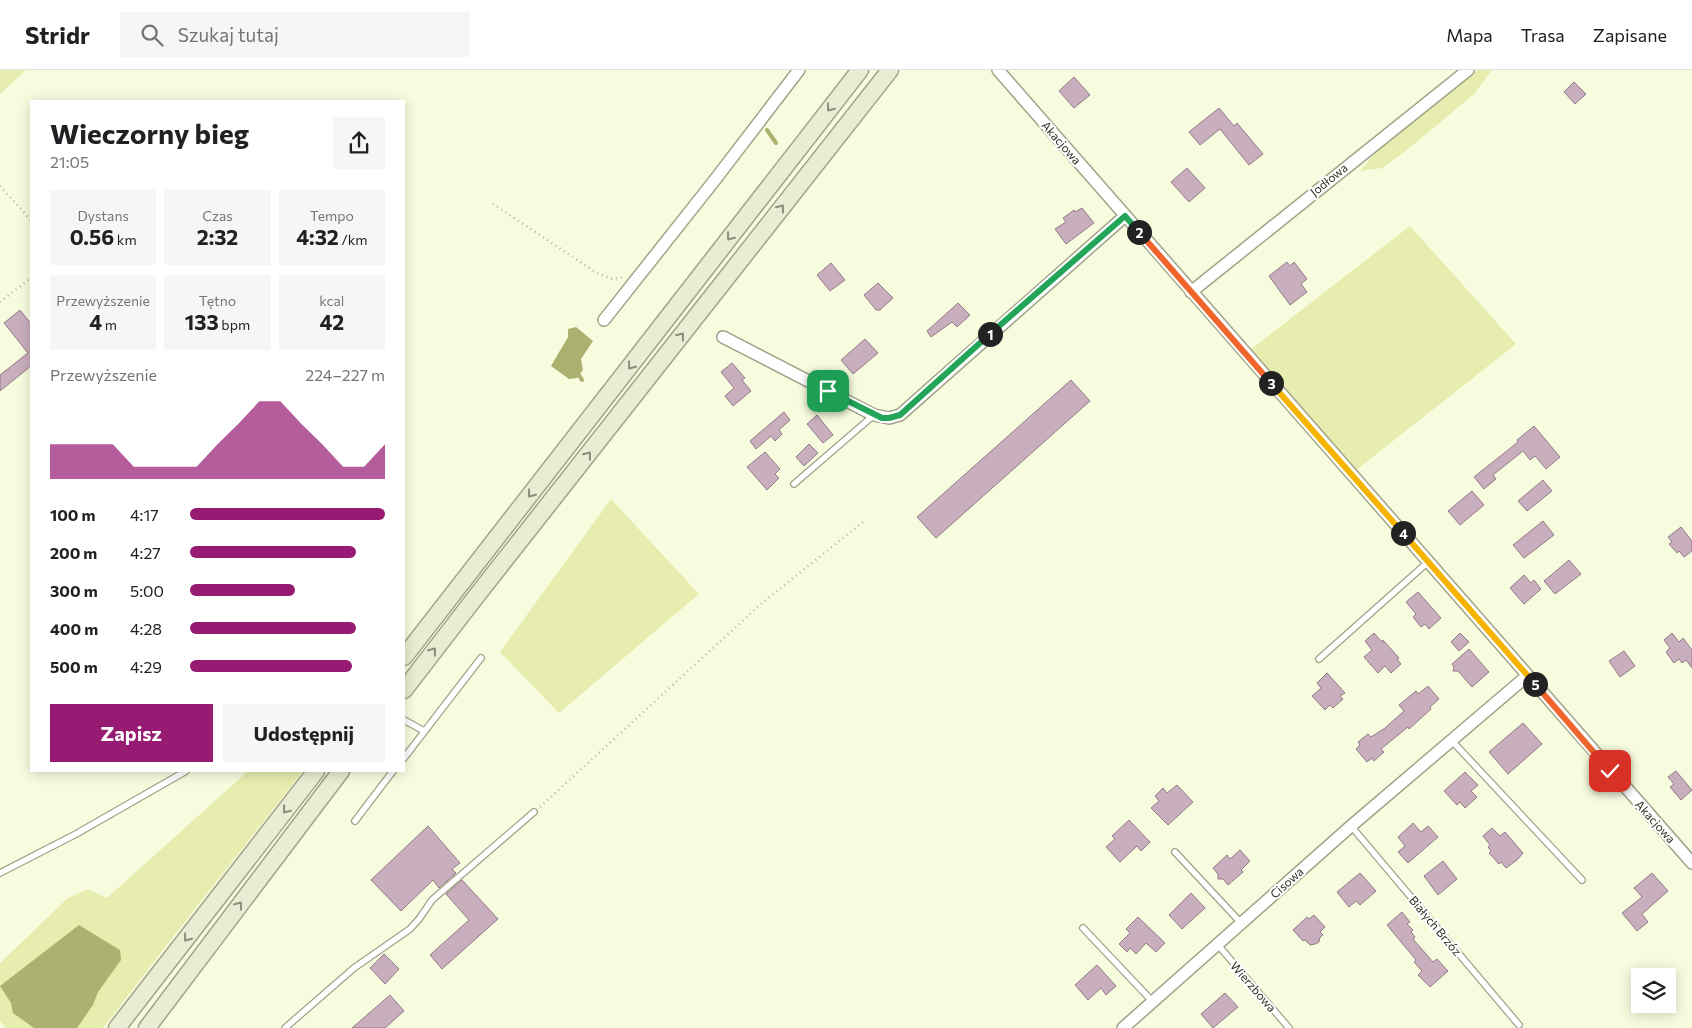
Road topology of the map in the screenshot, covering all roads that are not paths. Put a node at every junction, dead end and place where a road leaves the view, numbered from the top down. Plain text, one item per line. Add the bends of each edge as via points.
1 (800, 70) edge
2 (860, 70) edge
3 (890, 70) edge
4 (998, 70) edge
5 (1461, 72) edge
6 (1125, 216) junction
7 (1191, 292) junction
8 (604, 320) dead end
9 (723, 337) dead end
10 (874, 415) junction
11 (794, 484) dead end
12 (1428, 562) junction
13 (405, 656) edge
14 (481, 658) dead end
15 (1320, 659) dead end
16 (1527, 676) junction
17 (405, 689) edge
18 (405, 721) edge
19 (424, 732) junction
20 (1452, 741) junction
21 (405, 757) edge
22 (184, 772) edge
23 (315, 772) edge
24 (340, 772) edge
25 (392, 772) edge
26 (534, 812) road end
27 (355, 821) dead end
28 (1351, 826) junction
29 (1175, 852) dead end
30 (1692, 863) edge
31 (0, 872) edge
32 (1582, 880) dead end
33 (1242, 924) junction
34 (1083, 928) dead end
35 (1218, 945) junction
36 (1153, 1002) junction
37 (1519, 1025) dead end
38 (117, 1028) edge
39 (146, 1028) edge
40 (285, 1028) edge
41 (1124, 1028) edge
42 (1289, 1028) edge

1 - 8 street
2 -> 13 main road
17 -> 3 main road
4 - 6 street, Akacjowa
5 - 7 street, Jodłowa
6 - 7 street, Akacjowa
6 - 10 street via 900,415 889,418
7 - 12 street, Akacjowa
9 - 10 street
10 - 11 lane
12 - 15 lane
12 - 16 street, Akacjowa
14 - 19 lane
16 - 20 street, Cisowa
16 - 30 street, Akacjowa
18 - 19 lane
19 - 21 lane
20 - 28 street, Cisowa
20 - 32 lane
22 - 31 lane via 76,834
23 -> 38 main road
39 -> 24 main road
25 - 27 lane
26 - 40 lane via 432,900 410,929 354,968
28 - 33 street, Cisowa
28 - 37 lane, Białych Brzóz
29 - 33 lane
33 - 35 street, Cisowa
34 - 36 lane
35 - 36 street, Cisowa
35 - 42 lane, Wierzbowa
36 - 41 street, Cisowa

